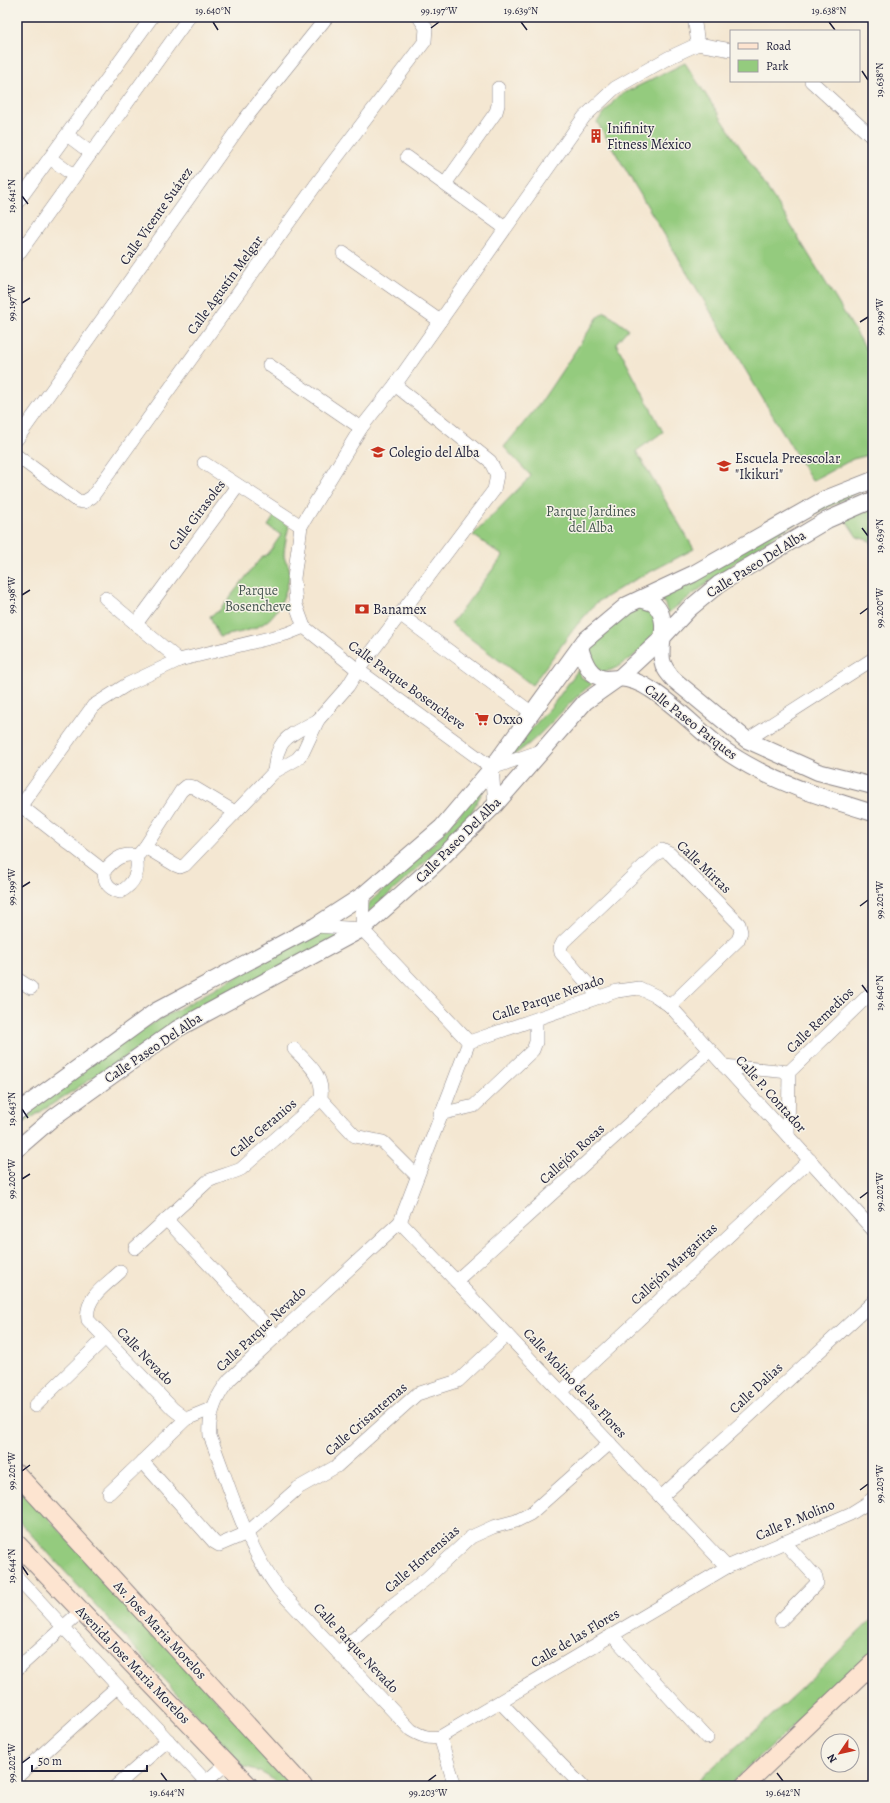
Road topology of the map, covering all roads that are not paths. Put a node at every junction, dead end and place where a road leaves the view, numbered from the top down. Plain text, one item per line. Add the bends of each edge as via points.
1 (152, 17) edge
2 (189, 17) edge
3 (327, 17) edge
4 (419, 17) edge
5 (694, 17) edge
6 (698, 44) junction
7 (730, 50) edge
8 (812, 82) edge
9 (498, 88) dead end
10 (66, 135) junction
11 (873, 138) edge
12 (91, 153) junction
13 (407, 157) dead end
14 (50, 158) junction
15 (74, 176) junction
16 (445, 184) junction
17 (17, 203) edge
18 (505, 228) junction
19 (343, 253) dead end
20 (17, 256) edge
21 (440, 321) junction
22 (269, 365) dead end
23 (395, 385) junction
24 (361, 428) junction
25 (17, 440) edge
26 (17, 456) edge
27 (204, 463) dead end
28 (873, 480) edge
29 (238, 486) junction
30 (873, 500) edge
31 (301, 526) junction
32 (105, 598) dead end
33 (641, 599) junction
34 (401, 615) junction
35 (136, 624) junction
36 (304, 627) junction
37 (661, 639) junction
38 (580, 647) junction
39 (873, 659) edge
40 (179, 660) junction
41 (358, 670) junction
42 (619, 678) junction
43 (532, 714) junction
44 (318, 720) junction
45 (747, 740) junction
46 (541, 751) junction
47 (492, 768) junction
48 (274, 772) junction
49 (873, 786) edge
50 (495, 805) junction
51 (19, 808) edge
52 (235, 812) junction
53 (873, 813) edge
54 (141, 852) junction
55 (104, 871) junction
56 (363, 895) junction
57 (315, 926) junction
58 (362, 929) junction
59 (17, 979) edge
60 (31, 988) dead end
61 (639, 988) joint
62 (873, 991) edge
63 (599, 997) junction
64 (670, 1006) junction
65 (536, 1020) junction
66 (469, 1042) junction
67 (294, 1049) dead end
68 (710, 1050) junction
69 (724, 1066) junction
70 (789, 1072) junction
71 (321, 1099) junction
72 (17, 1112) edge
73 (440, 1114) junction
74 (788, 1136) junction
75 (23, 1139) edge
76 (17, 1149) edge
77 (810, 1160) junction
78 (417, 1176) junction
79 (166, 1219) junction
80 (400, 1222) junction
81 (873, 1230) edge
82 (135, 1248) dead end
83 (120, 1272) dead end
84 (456, 1282) junction
85 (873, 1302) edge
86 (507, 1335) junction
87 (276, 1336) junction
88 (105, 1338) junction
89 (561, 1392) junction
90 (35, 1406) dead end
91 (213, 1408) junction
92 (186, 1419) junction
93 (610, 1444) junction
94 (142, 1461) junction
95 (17, 1474) edge
96 (109, 1493) dead end
97 (661, 1497) junction
98 (873, 1498) edge
99 (248, 1533) junction
100 (784, 1542) junction
101 (17, 1544) edge
102 (727, 1567) junction
103 (17, 1577) edge
104 (81, 1611) junction
105 (781, 1620) dead end
106 (63, 1628) junction
107 (612, 1635) junction
108 (338, 1653) junction
109 (873, 1663) edge
110 (17, 1669) edge
111 (118, 1686) junction
112 (500, 1702) junction
113 (440, 1737) junction
114 (707, 1738) dead end
115 (168, 1740) junction
116 (226, 1763) junction
117 (17, 1777) edge
118 (206, 1784) edge
119 (116, 1786) edge
120 (248, 1786) edge
121 (303, 1786) edge
122 (454, 1786) edge
123 (582, 1786) edge
124 (744, 1786) edge

1 - 10 street
2 - 12 street
3 - 25 street, Calle Vicente Suárez via 245,119
4 - 26 street, Calle Agustín Melgar via 426,28 424,41 315,186 92,497 84,502 78,501
5 - 6 street
6 - 7 street
6 - 18 street via 615,88 584,117
8 - 11 street
9 - 16 street via 496,112
10 - 12 street
10 - 14 street
12 - 15 street
13 - 16 street
14 - 15 street
14 - 17 street
15 - 20 street
16 - 18 street
18 - 21 street
19 - 21 street
21 - 23 street
22 - 24 street
23 - 24 street
23 - 34 street via 490,461 497,475 494,490
24 - 31 street
27 - 29 street
28 - 33 street, Calle Paseo Del Alba via 825,499 693,574
29 - 31 street, Calle Girasoles
29 - 35 street, Calle Girasoles
30 - 37 street, Calle Paseo Del Alba via 827,520 719,584 688,609
31 - 36 street via 294,578 296,605
32 - 35 street
33 - 37 street, Calle Paseo Parques via 654,604 661,614 664,624
33 - 38 street, Calle Paseo Del Alba via 627,605
34 - 41 street
34 - 43 street
35 - 40 street
36 - 40 street via 286,634
36 - 41 street, Calle Parque Bosencheve
37 - 42 street, Calle Paseo Del Alba
37 - 45 street, Calle Paseo Parques via 662,661 666,671
38 - 42 street, Calle Paseo Parques via 590,671 598,677
38 - 43 street, Calle Paseo Del Alba
39 - 45 street
40 - 51 street via 128,684 93,706
41 - 44 street via 348,686
41 - 47 street, Calle Parque Bosencheve
42 - 46 street, Calle Paseo Del Alba via 585,702
42 - 53 street, Calle Paseo Parques via 640,682 656,692 730,754 766,775 813,795
43 - 47 street, Calle Paseo Del Alba
44 - 48 street via 303,752 297,759
44 - 48 street via 279,746 275,755
45 - 49 street, Calle Paseo Parques via 818,772
46 - 47 street
46 - 50 street, Calle Paseo Del Alba
47 - 50 street
47 - 56 street, Calle Paseo Del Alba via 442,827
48 - 52 street
50 - 58 street, Calle Paseo Del Alba via 434,865
51 - 55 street
52 - 54 street via 180,867
52 - 54 street via 187,786 181,791
54 - 55 street via 119,856
54 - 55 street via 137,872 127,888 120,892 108,885 104,879
56 - 57 street, Calle Paseo Del Alba
56 - 58 street
57 - 58 street
57 - 72 street, Calle Paseo Del Alba via 156,1011
58 - 66 street
58 - 75 street, Calle Paseo Del Alba via 177,1029
59 - 60 street
61 - 63 street, Calle Parque Nevado
61 - 64 street, Calle P. Contador
62 - 70 street, Calle Remedios
63 - 64 street, Calle Mirtas via 561,953 560,948 563,942 662,850 670,854 739,924 741,932 738,940
63 - 65 street, Calle Parque Nevado
64 - 68 street, Calle P. Contador
65 - 66 street, Calle Parque Nevado
65 - 73 street via 536,1042 533,1050 474,1106
66 - 73 street, Calle Parque Nevado
67 - 71 street via 319,1077 323,1088
68 - 69 street, Calle P. Contador
68 - 84 street, Callejón Rosas
69 - 70 street, Calle Remedios
69 - 74 street, Calle P. Contador
70 - 74 street, Calle Remedios
71 - 78 street via 355,1136 383,1142
71 - 79 street, Calle Geranios via 241,1169 208,1181
73 - 78 street, Calle Parque Nevado
74 - 77 street, Calle P. Contador
75 - 76 street, Calle Paseo Del Alba
77 - 81 street, Calle P. Contador
77 - 89 street, Callejón Margaritas
78 - 80 street, Calle Parque Nevado
79 - 82 street, Calle Geranios
79 - 87 street
80 - 84 street, Calle Molino de las Flores
80 - 87 street, Calle Parque Nevado
83 - 88 street, Calle Nevado via 90,1301 86,1311 88,1320
84 - 86 street, Calle Molino de las Flores
85 - 97 street, Calle Dalias
86 - 89 street, Calle Molino de las Flores
86 - 99 street, Calle Crisantemas via 458,1381 410,1398 337,1466 298,1488
87 - 91 street, Calle Parque Nevado via 230,1379 220,1391
88 - 90 street
88 - 92 street, Calle Nevado via 173,1409
89 - 93 street, Calle Molino de las Flores
91 - 92 street
91 - 99 street, Calle Parque Nevado via 209,1420 210,1436
92 - 94 street
93 - 97 street, Calle Molino de las Flores
93 - 108 street, Calle Hortensias via 530,1514 471,1537 426,1579
94 - 96 street
94 - 99 street, Calle Crisantemas via 214,1542 219,1545
95 - 121 main road, Av. Jose Maria Morelos
97 - 102 street, Calle Molino de las Flores
98 - 100 street, Calle P. Molino via 850,1514
99 - 108 street, Calle Parque Nevado via 258,1557 279,1590
100 - 102 street, Calle P. Molino
100 - 105 street via 816,1578 817,1583
101 - 104 main road, Avenida Jose Maria Morelos
102 - 107 street, Calle de las Flores
103 - 106 street
104 - 106 street
104 - 116 main road, Avenida Jose Maria Morelos
106 - 110 street
106 - 111 street
107 - 112 street, Calle de las Flores
107 - 114 street
108 - 113 street, Calle Parque Nevado via 411,1730 432,1738
109 - 124 main road
111 - 115 street
111 - 117 street
112 - 113 street, Calle de las Flores
112 - 123 street
113 - 122 street
115 - 118 street
115 - 119 street
116 - 118 street
116 - 120 main road, Avenida Jose Maria Morelos

